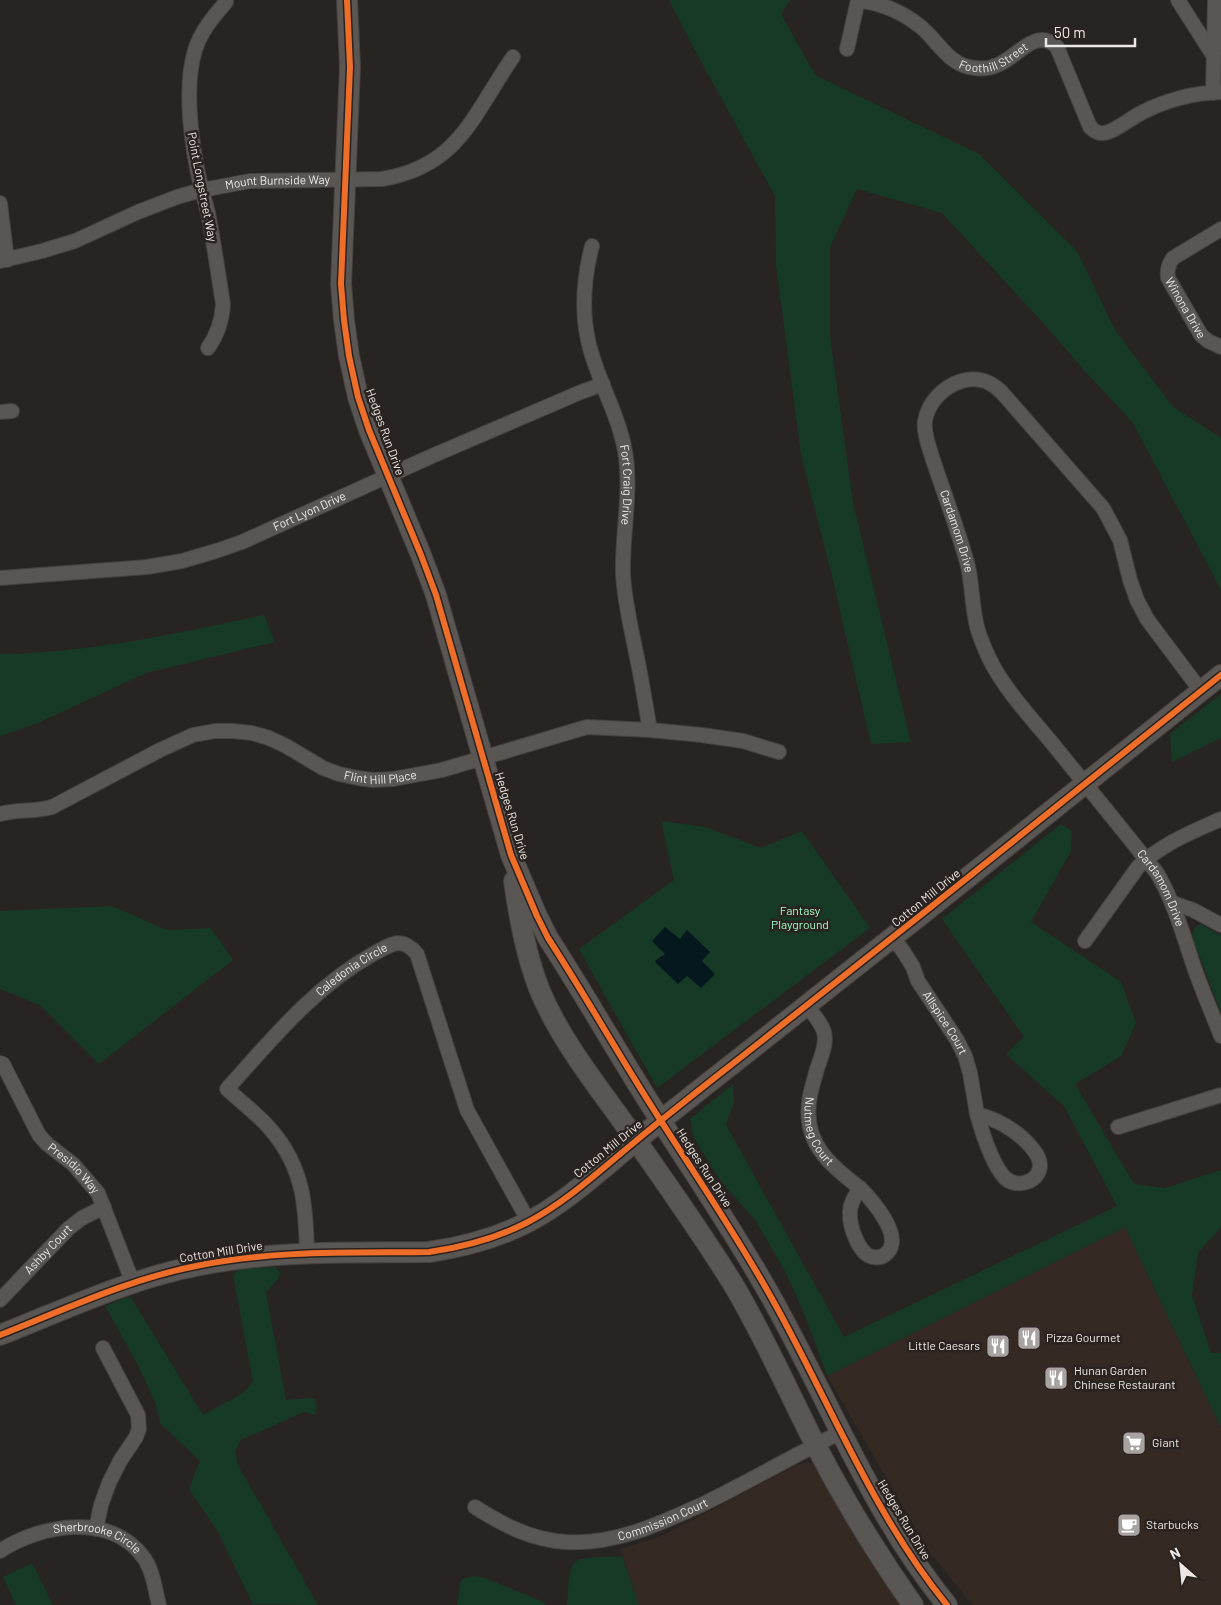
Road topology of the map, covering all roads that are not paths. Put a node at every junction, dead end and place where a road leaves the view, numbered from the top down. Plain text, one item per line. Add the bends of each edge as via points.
1 (347, 0) edge
2 (1178, 0) edge
3 (1215, 0) edge
4 (226, 2) dead end
5 (847, 49) dead end
6 (1214, 54) junction
7 (513, 57) dead end
8 (1217, 92) edge
9 (346, 180) junction
10 (202, 190) junction
11 (0, 203) edge
12 (1221, 229) edge
13 (592, 246) dead end
14 (4, 261) edge
15 (1221, 347) edge
16 (208, 348) dead end
17 (603, 384) junction
18 (389, 476) junction
19 (0, 578) edge
20 (1221, 675) edge
21 (1200, 691) junction
22 (650, 730) junction
23 (779, 752) dead end
24 (483, 759) junction
25 (1086, 785) junction
26 (0, 814) edge
27 (1221, 818) edge
28 (511, 855) junction
29 (1146, 859) junction
30 (1173, 903) junction
31 (1221, 925) edge
32 (893, 938) junction
33 (1085, 941) dead end
34 (807, 1006) junction
35 (1221, 1036) edge
36 (0, 1062) edge
37 (1221, 1096) edge
38 (976, 1114) junction
39 (660, 1121) junction
40 (1118, 1127) dead end
41 (636, 1141) junction
42 (860, 1188) dead end
43 (104, 1207) junction
44 (529, 1222) junction
45 (725, 1222) junction
46 (702, 1237) junction
47 (307, 1254) junction
48 (133, 1283) junction
49 (0, 1300) edge
50 (0, 1335) edge
51 (103, 1348) dead end
52 (841, 1432) junction
53 (815, 1445) junction
54 (475, 1507) dead end
55 (96, 1529) junction
56 (0, 1551) edge
57 (159, 1605) edge
58 (913, 1605) edge
59 (947, 1605) edge

1 - 9 street, Hedges Run Drive via 350,67
2 - 6 street
3 - 6 street
4 - 10 street, Point Longstreet Way via 201,36 191,66 191,124
5 - 8 street, Foothill Street via 858,0 880,4 905,16 935,40 947,55 965,66 987,68 999,65 1031,43 1046,40 1057,47 1090,127 1103,133 1164,103
6 - 8 street
7 - 9 street, Mount Burnside Way via 460,139 438,158 400,176
9 - 10 street, Mount Burnside Way via 250,181
9 - 18 street, Hedges Run Drive via 341,284 349,356 369,430
10 - 14 street, Mount Burnside Way via 176,197 42,252
10 - 16 street, Point Longstreet Way via 223,304 219,330
11 - 14 street
12 - 15 street, Winona Drive via 1173,258 1167,271 1201,335
13 - 17 street, Fort Craig Drive via 584,290 584,312 588,340
17 - 18 street, Fort Lyon Drive
17 - 22 street, Fort Craig Drive via 625,450 628,497 623,574
18 - 19 street, Fort Lyon Drive via 242,542 182,560 147,567
18 - 24 street, Hedges Run Drive via 436,595
20 - 21 street, Cotton Mill Drive
21 - 25 street, Cotton Mill Drive
21 - 25 street, Cardamom Drive via 1147,619 1130,580 1120,540 1103,508 1051,448 992,384 974,379 960,382 940,394 932,403 925,422 930,450 968,566 981,639 1001,678
22 - 23 street, Flint Hill Place via 744,741
22 - 24 street, Flint Hill Place via 587,727
24 - 26 street, Flint Hill Place via 393,779 358,778 323,768 269,738 233,730 215,731 193,735 160,750 52,807
24 - 28 street, Hedges Run Drive
25 - 29 street, Cardamom Drive
25 - 32 street, Cotton Mill Drive
27 - 29 street
28 - 39 street, Hedges Run Drive via 548,938
28 - 41 street, Hedges Run Drive via 528,955 552,1018
29 - 30 street, Cardamom Drive
29 - 33 street
30 - 31 street
30 - 35 street, Cardamom Drive
32 - 34 street, Cotton Mill Drive
32 - 38 street, Allspice Court via 965,1056
34 - 39 street, Cotton Mill Drive
34 - 42 street, Nutmeg Court via 820,1024 825,1042 808,1105 812,1134 826,1160
36 - 43 street, Presidio Way via 39,1135 90,1182
37 - 40 street
38 - 38 street, Allspice Court via 993,1158 1006,1178 1017,1184 1034,1179 1040,1167 1039,1160 1025,1140 999,1122
39 - 41 street, Cotton Mill Drive
39 - 45 street, Hedges Run Drive
41 - 44 street, Cotton Mill Drive via 558,1204
41 - 46 street, Hedges Run Drive
43 - 48 street, Presidio Way
43 - 49 street, Ashby Court via 69,1228
44 - 47 street, Cotton Mill Drive via 483,1240 443,1250
44 - 47 street, Caledonia Circle via 467,1110 417,954 412,948 398,943 363,960 313,997 227,1088 270,1129 289,1157 304,1199
45 - 46 street
45 - 52 street, Hedges Run Drive via 771,1296
46 - 53 street, Hedges Run Drive via 748,1310
47 - 48 street, Cotton Mill Drive via 207,1264
48 - 50 street, Cotton Mill Drive
51 - 55 street via 138,1415 139,1429 109,1482
52 - 53 street, Commission Court
52 - 59 street, Hedges Run Drive via 919,1568
53 - 54 street, Commission Court via 676,1516 608,1540 567,1542 534,1536 495,1520
53 - 58 street, Hedges Run Drive via 866,1536
55 - 56 street, Sherbrooke Circle via 44,1532
55 - 57 street, Sherbrooke Circle via 122,1538 143,1557 154,1581

